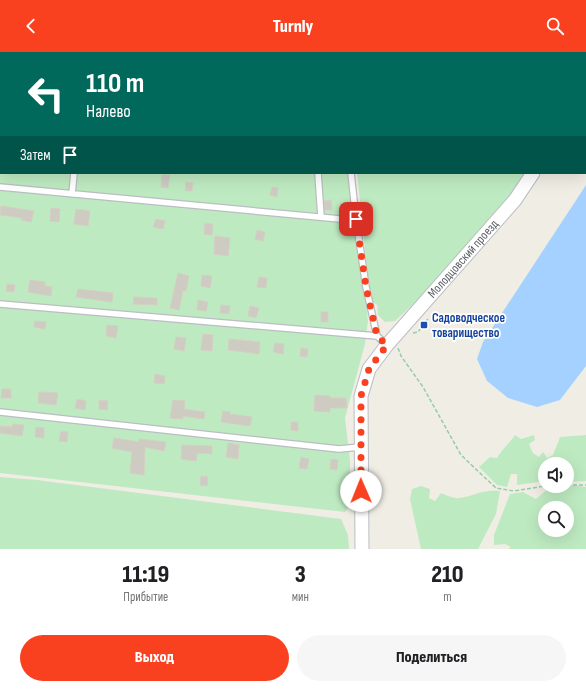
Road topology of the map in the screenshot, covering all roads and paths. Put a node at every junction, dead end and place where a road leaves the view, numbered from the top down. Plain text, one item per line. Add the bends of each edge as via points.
1 (74, 174) edge
2 (318, 174) edge
3 (351, 174) edge
4 (532, 174) edge
5 (0, 187) edge
6 (72, 194) junction
7 (321, 217) junction
8 (356, 219) junction
9 (0, 304) edge
10 (377, 336) junction
11 (392, 345) junction
12 (0, 412) edge
13 (360, 447) junction
14 (574, 485) edge
15 (586, 485) edge
16 (538, 487) edge
17 (362, 549) edge

1 - 6 lane
2 - 7 lane
3 - 8 lane
4 - 11 street, Молодцовский проезд via 515,200
5 - 6 lane
6 - 7 lane
7 - 8 lane
8 - 10 lane via 366,287
9 - 10 lane
10 - 11 lane
11 - 13 street, Молодцовский проезд via 369,369 363,384
11 - 16 path via 423,387 461,455 496,488 514,491
12 - 13 lane via 339,449
13 - 17 street, Молодцовский проезд
14 - 15 path

